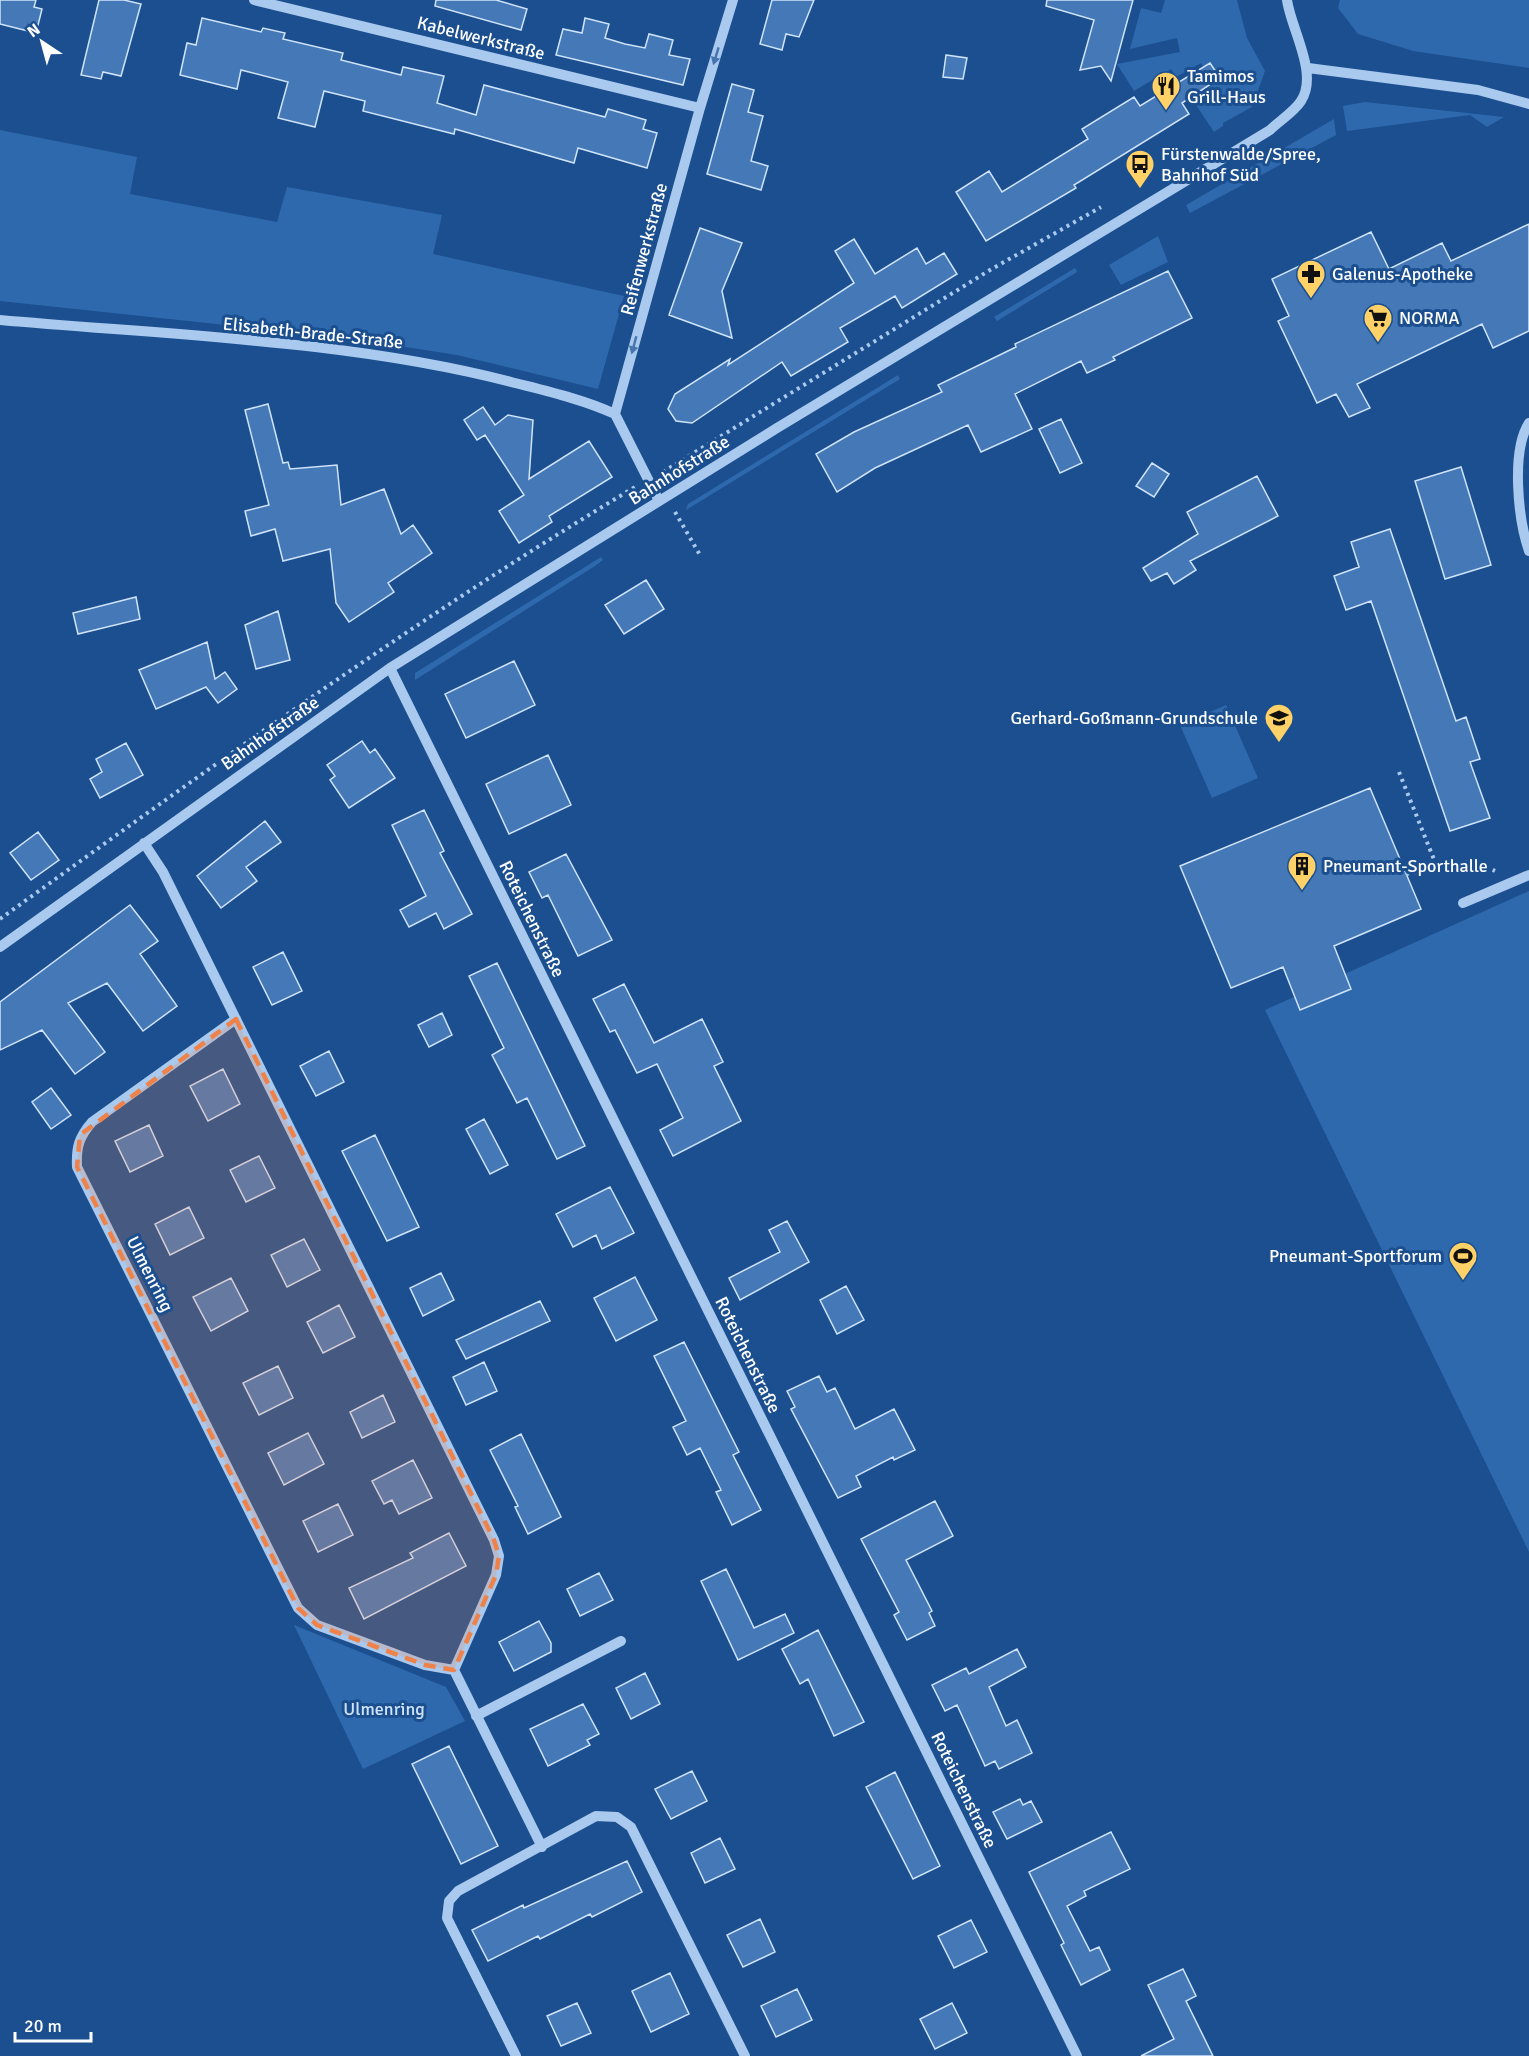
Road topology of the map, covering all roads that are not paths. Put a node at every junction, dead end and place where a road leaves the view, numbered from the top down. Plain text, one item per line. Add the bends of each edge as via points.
1 (254, 0) edge
2 (733, 0) edge
3 (1287, 0) edge
4 (1308, 68) junction
5 (1529, 104) edge
6 (700, 108) junction
7 (0, 320) edge
8 (615, 414) junction
9 (1529, 423) edge
10 (659, 501) junction
11 (1529, 550) edge
12 (390, 668) junction
13 (144, 843) junction
14 (1529, 875) edge
15 (1463, 903) dead end
16 (0, 947) edge
17 (236, 1019) junction
18 (621, 1641) dead end
19 (454, 1670) junction
20 (476, 1716) junction
21 (542, 1847) junction
22 (516, 2056) edge
23 (745, 2056) edge
24 (1077, 2056) edge

1 - 6 street, Kabelwerkstraße
2 -> 6 street, Reifenwerkstraße
3 - 4 street, Bahnhofstraße
4 - 5 street via 1478,90
4 - 10 street, Bahnhofstraße via 1302,100 1270,130
6 -> 8 street, Reifenwerkstraße
7 - 8 street, Elisabeth-Brade-Straße via 332,349 460,369 590,403
8 - 10 street
9 - 11 street via 1522,435 1518,497 1521,528
10 - 12 street, Bahnhofstraße
12 - 13 street, Bahnhofstraße
12 - 24 street, Roteichenstraße
13 - 16 street, Bahnhofstraße
13 - 17 street via 163,872
14 - 15 street
17 - 19 street via 495,1540 499,1556 496,1575
17 - 19 street, Ulmenring via 92,1122 80,1135 77,1167 298,1608 317,1625 425,1665
18 - 20 street
19 - 20 street
20 - 21 street
21 - 22 street via 458,1891 449,1901 447,1917
21 - 23 street via 596,1816 617,1817 631,1827

